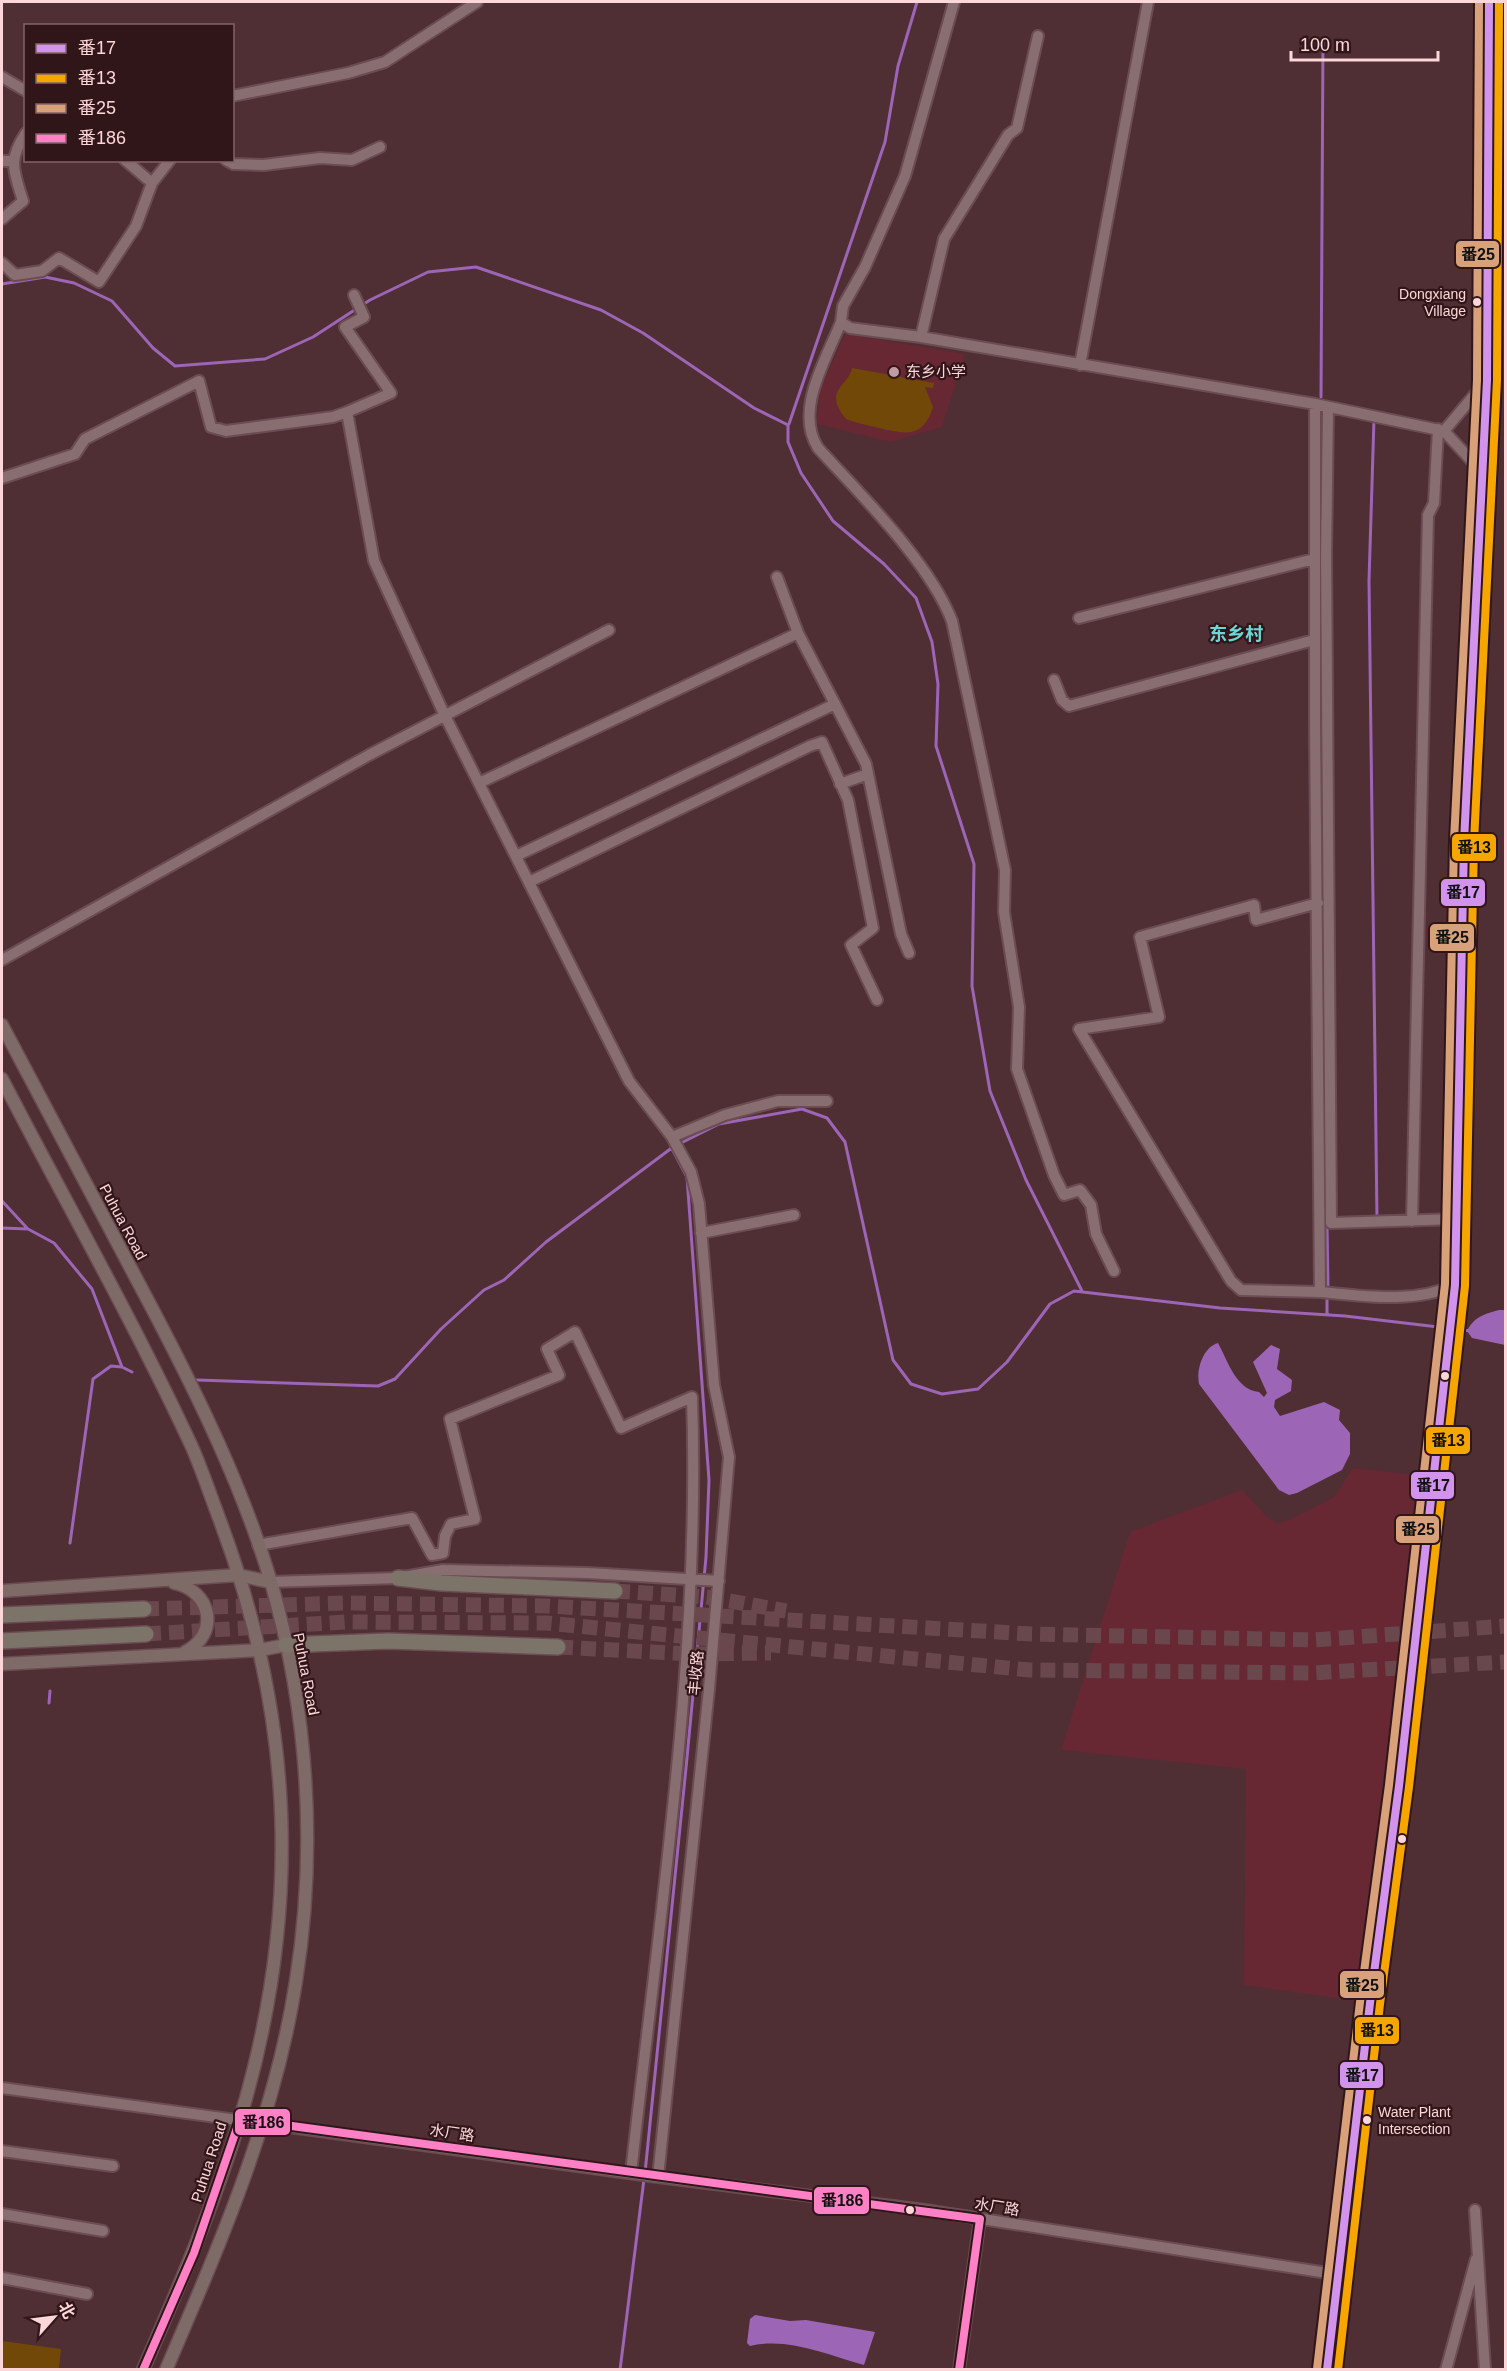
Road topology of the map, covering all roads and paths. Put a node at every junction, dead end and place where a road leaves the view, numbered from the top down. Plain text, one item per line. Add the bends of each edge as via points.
1 (477, 2) edge
2 (954, 2) edge
3 (1148, 2) edge
4 (1489, 2) edge
5 (1038, 36) dead end
6 (2, 77) edge
7 (24, 90) edge
8 (234, 96) edge
9 (24, 136) edge
10 (380, 147) dead end
11 (2, 161) edge
12 (14, 161) junction
13 (127, 162) edge
14 (168, 162) edge
15 (230, 162) edge
16 (152, 183) junction
17 (2, 219) edge
18 (2, 263) edge
19 (354, 295) dead end
20 (841, 322) junction
21 (921, 337) junction
22 (1080, 364) junction
23 (1487, 380) junction
24 (1315, 404) junction
25 (1328, 407) junction
26 (347, 412) junction
27 (1441, 430) junction
28 (1482, 472) junction
29 (2, 478) edge
30 (1314, 560) junction
31 (777, 577) dead end
32 (1079, 618) dead end
33 (609, 630) dead end
34 (798, 633) junction
35 (1314, 640) junction
36 (1054, 680) dead end
37 (835, 704) junction
38 (446, 716) junction
39 (868, 774) junction
40 (479, 783) junction
41 (840, 784) junction
42 (516, 855) junction
43 (529, 882) junction
44 (1318, 903) junction
45 (909, 953) dead end
46 (2, 960) edge
47 (877, 1000) dead end
48 (2, 1025) edge
49 (2, 1080) edge
50 (827, 1101) dead end
51 (672, 1137) junction
52 (794, 1215) dead end
53 (1456, 1220) junction
54 (1412, 1221) junction
55 (701, 1233) junction
56 (1114, 1271) dead end
57 (1455, 1285) junction
58 (1320, 1292) junction
59 (258, 1545) junction
60 (238, 1575) junction
61 (398, 1578) junction
62 (166, 1581) junction
63 (719, 1581) junction
64 (270, 1582) junction
65 (2, 1591) edge
66 (615, 1591) tunnel mouth
67 (144, 1609) tunnel mouth
68 (2, 1615) edge
69 (146, 1634) tunnel mouth
70 (2, 1641) edge
71 (286, 1645) junction
72 (558, 1647) tunnel mouth
73 (260, 1650) junction
74 (181, 1654) junction
75 (2, 1664) edge
76 (2, 2088) edge
77 (240, 2119) junction
78 (263, 2122) junction
79 (2, 2151) edge
80 (113, 2166) dead end
81 (634, 2174) junction
82 (654, 2176) junction
83 (1475, 2210) dead end
84 (2, 2214) edge
85 (980, 2219) junction
86 (103, 2230) dead end
87 (1478, 2250) junction
88 (1340, 2275) junction
89 (2, 2278) edge
90 (87, 2294) dead end
91 (143, 2370) edge
92 (166, 2370) edge
93 (959, 2370) edge
94 (1327, 2370) edge
95 (1446, 2370) edge
96 (1485, 2370) edge

1 - 8 street via 385,62
2 - 20 street via 905,176 865,267 843,306
3 - 22 street
4 - 23 street
5 - 21 street via 1017,128 1008,135 944,239
6 - 7 street
9 - 12 street via 13,153
10 - 15 street via 352,160 320,158 264,165
11 - 12 street
12 - 17 street via 23,201
13 - 16 street
14 - 16 street
16 - 18 street via 136,226 99,282 59,258 42,271 15,275
19 - 26 street via 364,317 345,327 391,393
20 - 21 street via 850,328
20 - 56 street via 814,392 808,415 810,435 934,586 952,621 1005,870 1004,912 1019,1007 1017,1069 1054,1175 1064,1195 1080,1190 1091,1204 1095,1234
21 - 22 street
22 - 24 street
23 - 27 street
23 - 28 street
24 - 25 street
24 - 30 street
25 - 27 street
25 - 54 street via 1331,1223
26 - 29 street via 226,431 211,427 199,381 85,439 75,454
26 - 38 street, 丰收路 via 374,561
27 - 28 street
27 - 54 street via 1427,538
28 - 53 street via 1464,842
30 - 32 street
30 - 35 street
31 - 34 street
33 - 38 street
34 - 37 street
34 - 40 street
35 - 36 street via 1069,706 1062,700
35 - 44 street
37 - 39 street
37 - 42 street
38 - 40 street, 丰收路
38 - 46 street
39 - 41 street
39 - 45 street via 901,934
40 - 42 street, 丰收路
41 - 43 street via 822,742
41 - 47 street via 848,800 873,928 851,945
42 - 43 street, 丰收路
43 - 51 street, 丰收路 via 629,1081
44 - 58 street
44 - 58 street via 1257,920 1254,905 1140,937 1159,1017 1079,1029 1231,1281 1241,1290
48 - 59 main road, Puhua Road via 191,1385 237,1486
49 - 60 main road, Puhua Road via 193,1449
50 - 51 street via 778,1101 725,1115
51 - 55 street, 丰收路 via 691,1172
52 - 55 street
53 - 54 street
53 - 57 street
55 - 63 street, 丰收路 via 714,1384 729,1457
57 - 58 street via 1435,1294 1371,1297
57 - 88 street
59 - 64 main road, Puhua Road
59 - 81 street via 412,1518 432,1555 443,1553 451,1524 475,1519 450,1419 559,1375 547,1349 576,1332 621,1428 692,1397 695,1476 681,1722
60 - 62 main road
60 - 64 main road
60 - 73 main road, Puhua Road
61 - 63 street via 443,1570
61 - 64 street
61 - 66 highway
62 - 65 main road
62 - 74 main road via 196,1594 208,1616 201,1640
63 - 82 street, 丰收路
64 - 71 main road, Puhua Road
67 - 68 highway
69 - 70 highway
71 - 72 highway via 388,1641
71 - 73 main road
71 - 78 main road, Puhua Road via 302,1732 308,1856 296,1984
73 - 74 main road
73 - 77 main road, Puhua Road via 280,1766 282,1865 265,2010
74 - 75 main road
76 - 77 street
77 - 78 street, 水厂路
77 - 91 main road, Puhua Road via 194,2253
78 - 81 street, 水厂路
78 - 92 main road, Puhua Road via 235,2205
79 - 80 street
81 - 82 street, 水厂路
82 - 85 street, 水厂路
83 - 87 street
84 - 86 street
85 - 88 street, 水厂路
85 - 93 street
87 - 95 street
87 - 96 street
88 - 94 street
89 - 90 street

